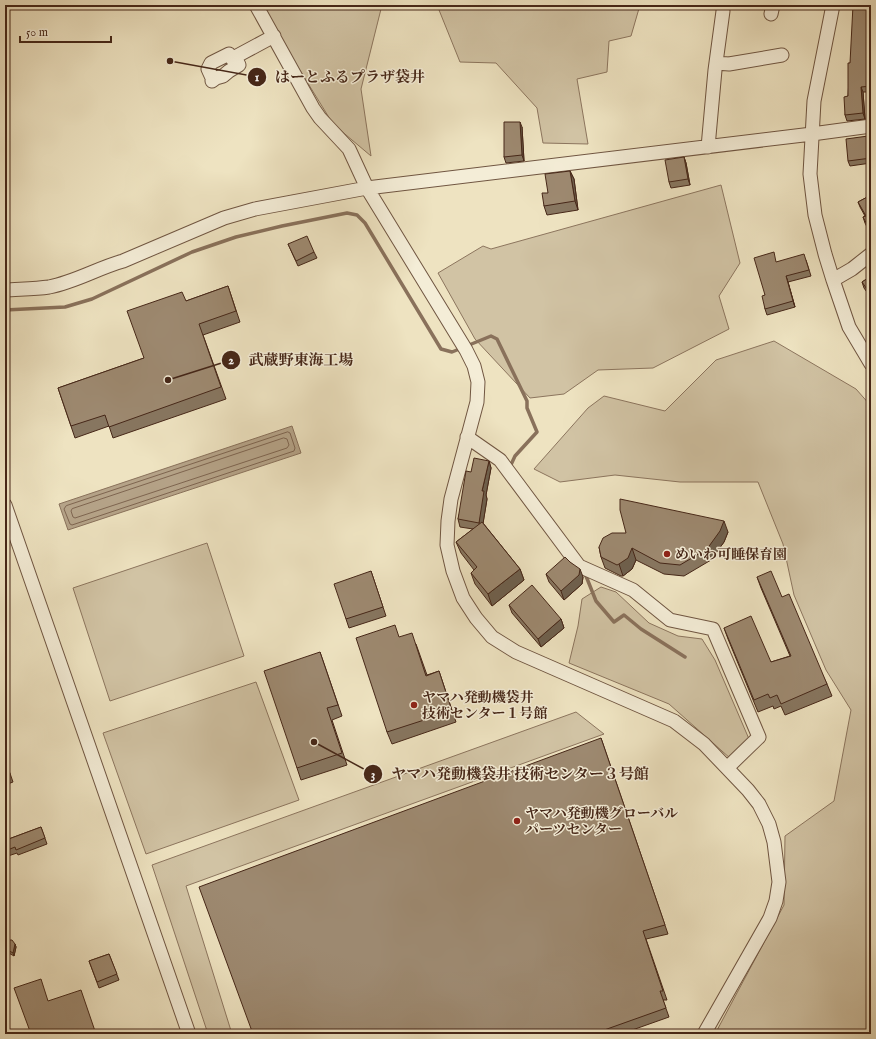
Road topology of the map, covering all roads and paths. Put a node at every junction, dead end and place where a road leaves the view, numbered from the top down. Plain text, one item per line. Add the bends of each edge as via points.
1 (256, 5) edge
2 (833, 5) edge
3 (723, 11) dead end
4 (274, 36) junction
5 (782, 54) dead end
6 (716, 63) junction
7 (212, 80) dead end
8 (871, 126) edge
9 (812, 134) junction
10 (708, 147) junction
11 (367, 188) junction
12 (871, 254) edge
13 (833, 280) junction
14 (5, 290) edge
15 (871, 364) edge
16 (467, 437) junction
17 (5, 505) edge
18 (728, 768) junction
19 (189, 1034) edge
20 (704, 1034) edge

1 - 4 street
2 - 9 street via 814,101
3 - 6 street
4 - 7 street via 232,59 229,54 211,64 208,69
4 - 11 street via 313,108 349,149
5 - 6 street via 729,64
6 - 10 street
8 - 9 street
9 - 10 street
9 - 13 street via 810,174 814,208
10 - 11 street
11 - 14 street via 255,209 224,218 74,279 49,286
11 - 16 street via 474,366 478,382 477,402
12 - 13 street
13 - 15 street via 849,326
16 - 18 street via 500,460 579,566 633,590 670,620 713,629 759,737
16 - 18 street via 451,499 447,545 463,598 476,618 492,637 516,652 674,721 704,744
17 - 19 street
18 - 20 street via 759,804 769,824 779,882 770,918

